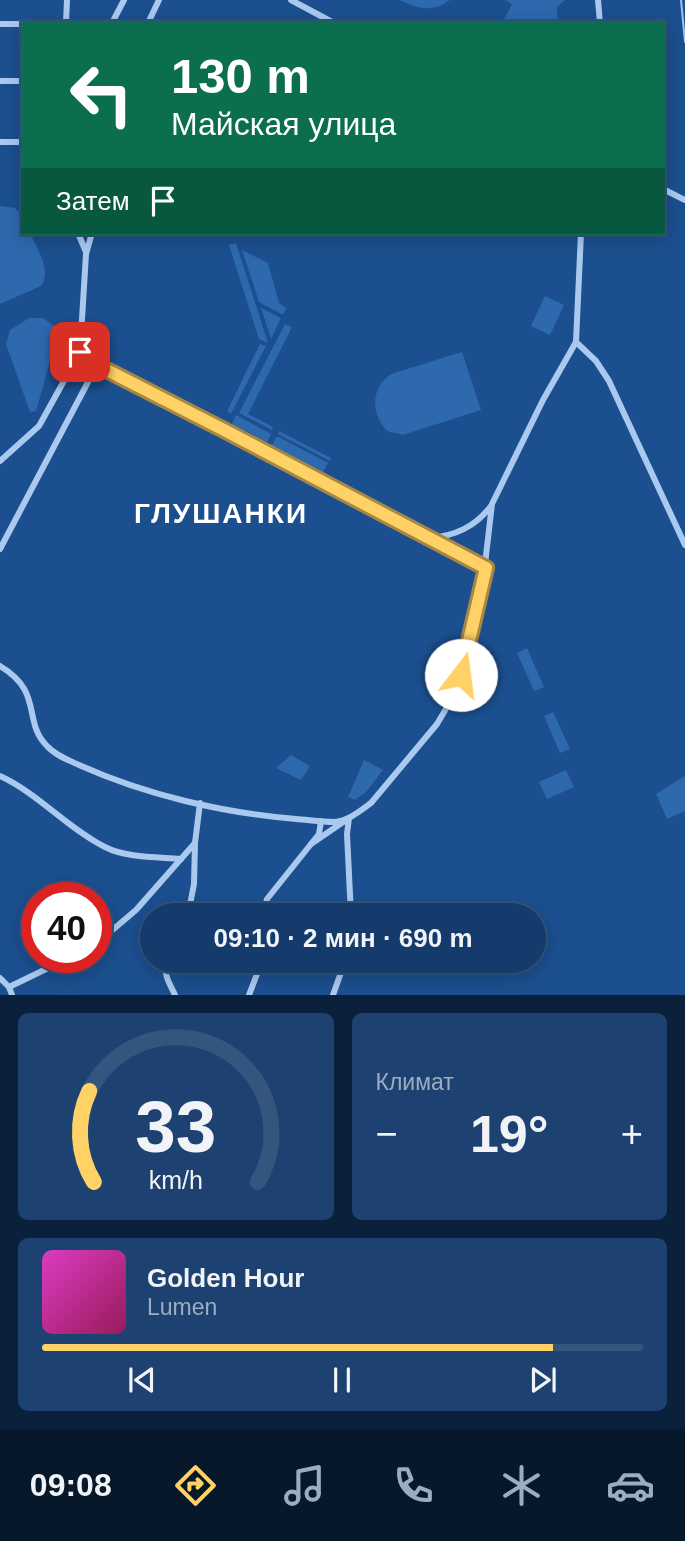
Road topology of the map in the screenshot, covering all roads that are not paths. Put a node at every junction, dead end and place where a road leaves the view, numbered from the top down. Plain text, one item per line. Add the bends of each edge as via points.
1 (67, 0) edge
2 (124, 0) edge
3 (159, 0) edge
4 (291, 0) edge
5 (598, 0) edge
6 (66, 21) edge
7 (113, 21) edge
8 (149, 21) edge
9 (330, 21) edge
10 (600, 21) edge
11 (0, 24) edge
12 (21, 24) edge
13 (0, 81) edge
14 (21, 81) edge
15 (0, 142) edge
16 (21, 142) edge
17 (665, 190) edge
18 (685, 200) edge
19 (81, 235) edge
20 (91, 235) edge
21 (581, 235) edge
22 (86, 254) junction
23 (576, 342) junction
24 (80, 352) junction
25 (97, 365) junction
26 (0, 461) edge
27 (492, 504) junction
28 (429, 538) junction
29 (685, 545) edge
30 (0, 549) edge
31 (486, 568) junction
32 (0, 666) edge
33 (0, 776) edge
34 (200, 803) junction
35 (349, 818) junction
36 (321, 821) junction
37 (195, 843) junction
38 (311, 844) junction
39 (181, 859) junction
40 (190, 903) edge
41 (266, 903) edge
42 (350, 903) edge
43 (112, 930) edge
44 (38, 973) edge
45 (166, 973) edge
46 (257, 973) edge
47 (341, 973) edge
48 (0, 978) edge
49 (9, 987) junction
50 (12, 995) edge
51 (175, 995) edge
52 (248, 995) edge
53 (333, 995) edge

1 - 6 street
2 - 7 street
3 - 8 street
4 - 9 street
5 - 10 street
11 - 12 street
13 - 14 street
15 - 16 street
17 - 18 street
19 - 22 street
20 - 22 street
21 - 23 street
22 - 24 street
23 - 27 street
23 - 29 street via 609,381
24 - 25 street
24 - 26 street via 39,426
25 - 28 street
25 - 30 street
27 - 28 street via 467,528
27 - 31 street
28 - 31 street
31 - 35 street via 466,658 449,707 371,803
32 - 34 street via 20,680 38,733 57,755 113,780
33 - 39 street via 106,848
34 - 36 street via 263,816
34 - 37 street
35 - 36 street
35 - 38 street
35 - 42 street
36 - 38 street
37 - 39 street
37 - 40 street
38 - 41 street
39 - 43 street
44 - 49 street
45 - 51 street
46 - 52 street
47 - 53 street
48 - 49 street
49 - 50 street

